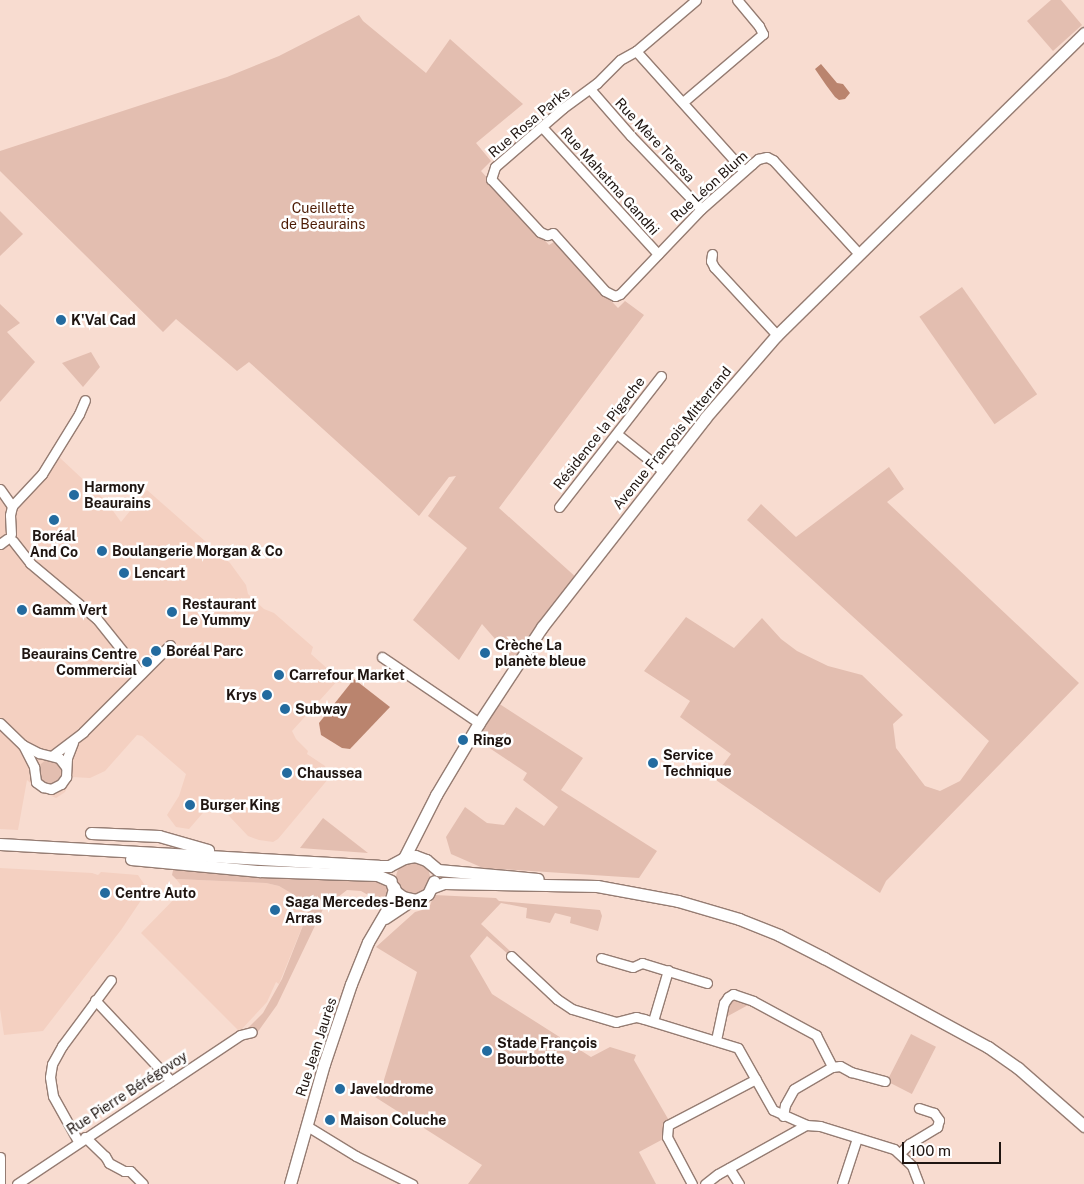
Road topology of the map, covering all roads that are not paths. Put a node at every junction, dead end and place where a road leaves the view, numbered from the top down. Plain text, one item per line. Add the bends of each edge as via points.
1 (696, 0) edge
2 (737, 0) edge
3 (1084, 33) edge
4 (636, 51) junction
5 (590, 89) junction
6 (683, 102) junction
7 (542, 127) junction
8 (744, 171) junction
9 (701, 209) junction
10 (658, 254) junction
11 (712, 254) dead end
12 (859, 254) junction
13 (620, 294) joint
14 (777, 336) junction
15 (661, 376) dead end
16 (85, 400) dead end
17 (617, 434) junction
18 (662, 470) junction
19 (0, 489) edge
20 (12, 506) junction
21 (559, 507) dead end
22 (8, 539) edge
23 (170, 645) dead end
24 (382, 657) dead end
25 (142, 674) junction
26 (0, 722) edge
27 (479, 723) junction
28 (74, 741) junction
29 (23, 745) junction
30 (50, 755) junction
31 (34, 767) junction
32 (66, 767) junction
33 (420, 828) junction
34 (91, 833) dead end
35 (0, 844) edge
36 (0, 850) edge
37 (257, 858) junction
38 (422, 858) junction
39 (401, 860) junction
40 (432, 867) junction
41 (392, 884) junction
42 (567, 884) junction
43 (433, 887) junction
44 (412, 900) junction
45 (380, 923) junction
46 (511, 956) dead end
47 (600, 958) dead end
48 (668, 970) junction
49 (111, 980) dead end
50 (707, 983) dead end
51 (95, 1000) junction
52 (649, 1020) junction
53 (252, 1032) dead end
54 (716, 1040) junction
55 (832, 1067) junction
56 (756, 1079) junction
57 (171, 1081) junction
58 (885, 1081) dead end
59 (919, 1108) dead end
60 (782, 1116) junction
61 (1073, 1118) junction
62 (806, 1125) junction
63 (307, 1126) junction
64 (1084, 1126) edge
65 (1084, 1133) edge
66 (857, 1138) junction
67 (82, 1139) junction
68 (900, 1153) junction
69 (1, 1162) edge
70 (729, 1168) junction
71 (10, 1182) edge
72 (144, 1184) edge
73 (290, 1184) edge
74 (412, 1184) edge
75 (692, 1184) edge
76 (705, 1184) edge
77 (739, 1184) edge
78 (842, 1184) edge
79 (919, 1184) edge

1 - 4 street, Rue Rosa Parks
2 - 6 street via 763,31 761,37
3 - 12 main road, Avenue François Mitterrand
4 - 5 street, Rue Rosa Parks via 620,60
4 - 6 street
5 - 7 street, Rue Rosa Parks
5 - 9 street, Rue Mère Teresa
6 - 8 street
7 - 10 street, Rue Mahatma Gandhi
7 - 13 street, Rue Rosa Parks via 495,167 491,179 540,232 553,233 606,291 615,296
8 - 9 street, Rue Léon Blum
8 - 12 street, Rue Léon Blum via 758,159 767,157 773,160
9 - 10 street, Rue Léon Blum
10 - 13 street, Rue Léon Blum
11 - 14 street via 714,267
12 - 14 main road, Avenue François Mitterrand
14 - 18 main road, Avenue François Mitterrand
15 - 17 street, Résidence la Pigache
16 - 20 street via 42,474
17 - 18 street
17 - 21 street, Résidence la Pigache
18 - 27 main road, Avenue François Mitterrand via 542,627
19 - 20 street
20 - 22 street
22 - 25 street via 30,563 97,619
23 - 25 street
24 - 27 street
25 - 28 street
26 - 29 street
27 - 33 main road, Avenue François Mitterrand
28 - 30 street
28 - 32 street
29 - 30 street
29 - 31 street
30 - 31 street via 39,759
30 - 32 street via 59,758
31 - 32 street via 36,782 51,789 64,782
33 - 38 main road
33 - 39 main road, Avenue François Mitterrand
34 - 37 main road via 159,836 204,850
35 - 37 main road
36 - 41 main road via 259,871 377,875
37 - 39 main road via 378,866 389,866
38 - 39 main road via 415,856
38 - 40 main road
39 - 41 main road via 392,870
40 - 42 main road via 449,872 544,879
40 - 43 main road
41 - 44 main road via 403,898
41 - 45 main road, Rue Jean Jaurès via 390,906
42 - 43 main road via 444,883
42 - 61 main road via 627,890 678,901 780,935 988,1047 1018,1068
43 - 44 main road via 424,897
44 - 45 main road
45 - 63 main road, Rue Jean Jaurès via 368,942 351,984
46 - 52 street via 572,1009 616,1022 636,1017
47 - 48 street via 633,967 642,963
48 - 50 street
48 - 52 street
49 - 51 street
51 - 57 street
51 - 67 street via 56,1056 50,1077 57,1106
52 - 54 street
53 - 57 street, Rue Pierre Bérégovoy via 240,1035
54 - 55 street via 724,1002 734,994 816,1035
54 - 56 street via 738,1048
55 - 58 street via 840,1066
55 - 60 street via 794,1089
56 - 60 street via 773,1110
56 - 75 street via 668,1126 667,1137
57 - 67 street, Rue Pierre Bérégovoy
59 - 68 street via 934,1112 939,1120 937,1127 908,1144
60 - 62 street
61 - 64 main road
61 - 65 main road
62 - 66 street
62 - 70 street
63 - 73 main road, Rue Jean Jaurès
63 - 74 street via 356,1156
66 - 68 street
66 - 78 street
67 - 71 street, Rue Pierre Bérégovoy
67 - 72 street via 105,1156 108,1163 130,1171
68 - 79 street via 912,1166
69 - 71 street
70 - 76 street
70 - 77 street

